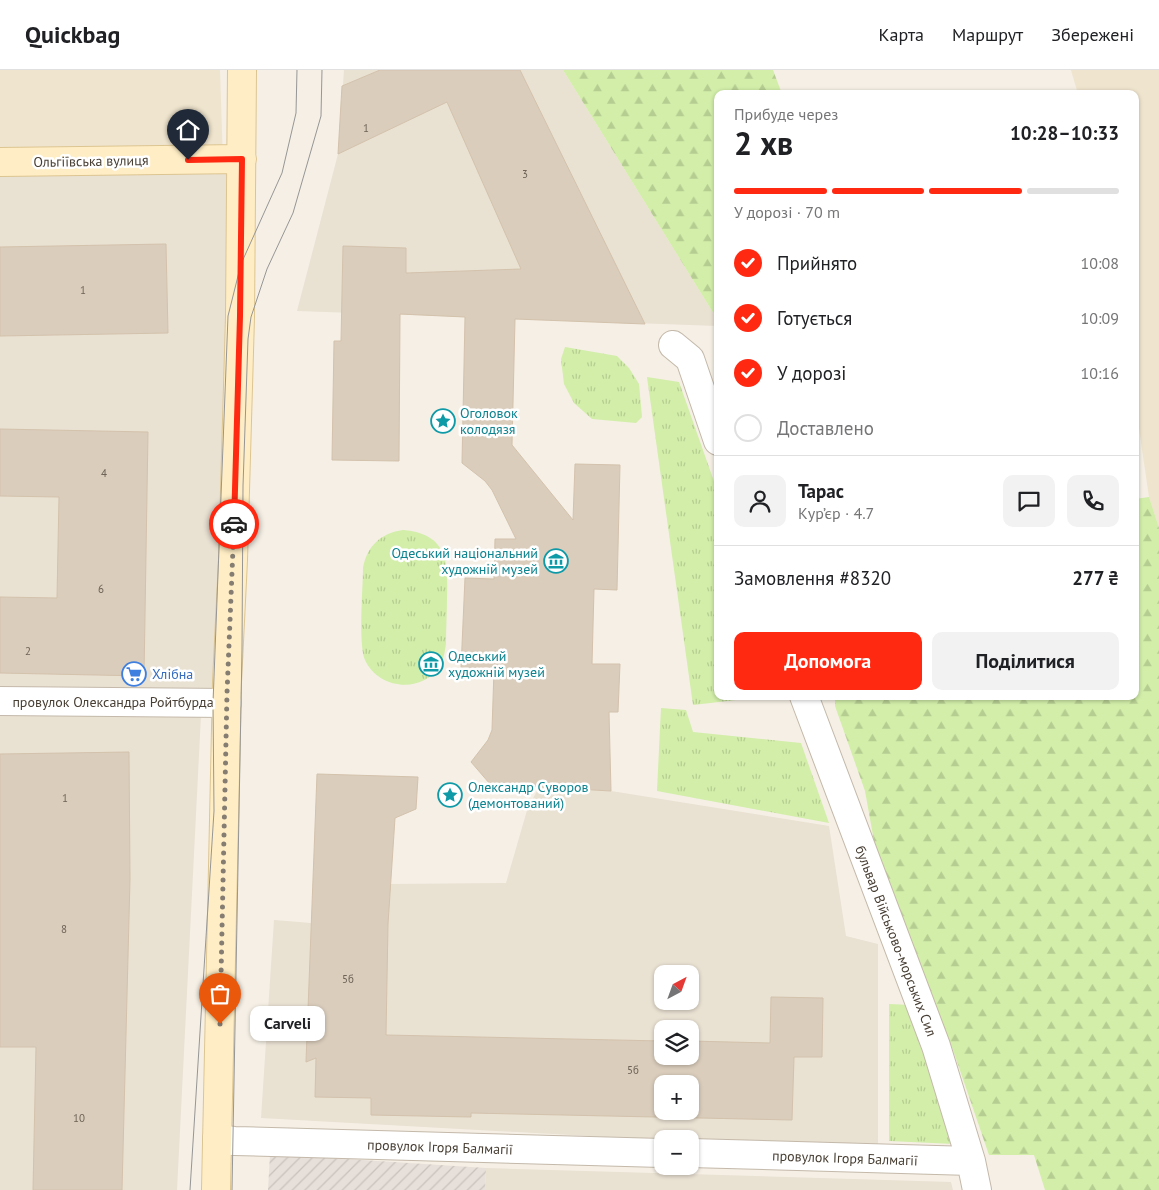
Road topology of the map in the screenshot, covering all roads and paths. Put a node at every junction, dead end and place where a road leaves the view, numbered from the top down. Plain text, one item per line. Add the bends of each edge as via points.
1 (242, 70) edge
2 (242, 159) junction
3 (0, 162) edge
4 (673, 345) dead end
5 (714, 429) edge
6 (806, 700) edge
7 (0, 701) edge
8 (227, 703) junction
9 (217, 1138) junction
10 (654, 1153) edge
11 (699, 1153) edge
12 (971, 1161) junction
13 (216, 1190) edge
14 (977, 1190) edge

1 - 2 main road
2 - 3 main road, Ольгіївська вулиця
2 - 8 main road via 240,326
4 - 5 street via 690,359
6 - 12 street, бульвар Військово-морських Сил via 936,1046
7 - 8 street, провулок Олександра Ройтбурда
8 - 9 main road
9 - 10 street, провулок Ігоря Балмагії
9 - 13 main road
11 - 12 street, провулок Ігоря Балмагії
12 - 14 street, бульвар Військово-морських Сил

